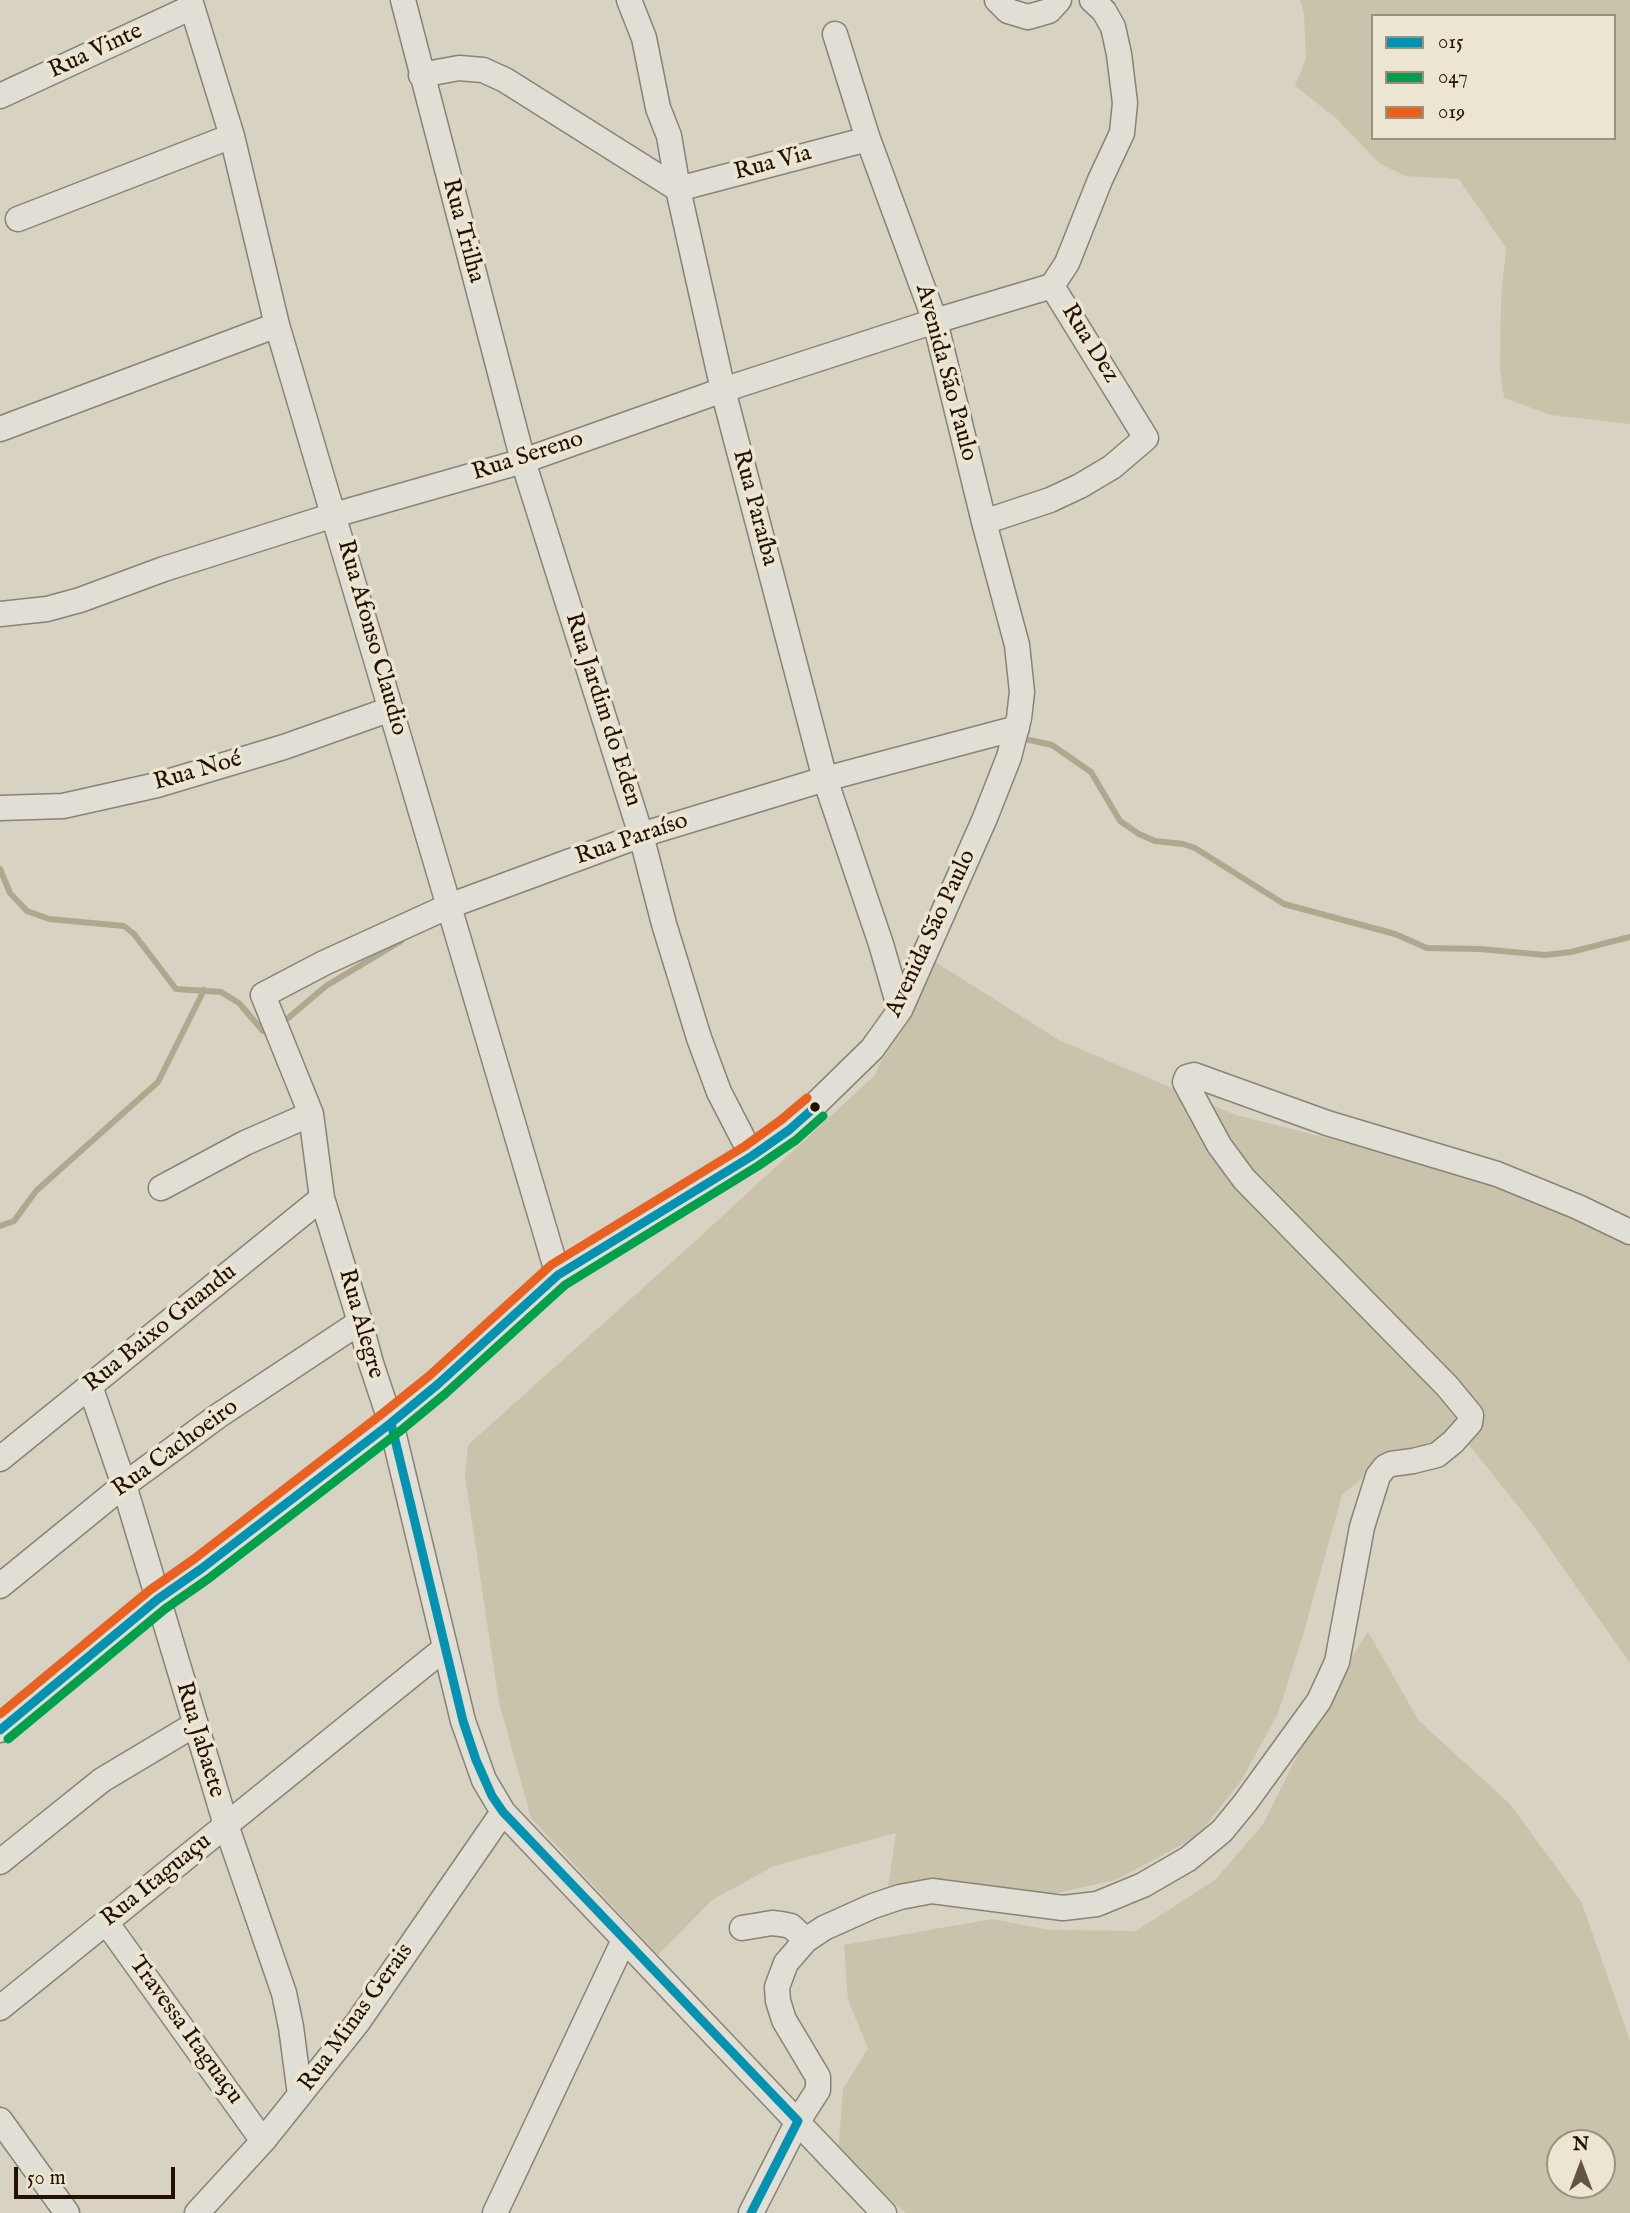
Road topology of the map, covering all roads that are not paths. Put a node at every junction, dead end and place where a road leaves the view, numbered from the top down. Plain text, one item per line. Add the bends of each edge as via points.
1 (403, 0) edge
2 (629, 0) edge
3 (997, 0) edge
4 (1059, 0) edge
5 (1092, 0) edge
6 (191, 4) edge
7 (835, 34) dead end
8 (421, 75) junction
9 (0, 96) edge
10 (232, 136) junction
11 (868, 139) junction
12 (678, 188) junction
13 (18, 219) dead end
14 (1052, 286) junction
15 (935, 321) junction
16 (276, 325) junction
17 (723, 390) junction
18 (0, 429) edge
19 (523, 461) junction
20 (334, 515) junction
21 (984, 523) junction
22 (0, 614) edge
23 (391, 709) junction
24 (1017, 728) junction
25 (825, 779) junction
26 (0, 808) edge
27 (641, 835) junction
28 (449, 906) junction
29 (263, 995) joint
30 (900, 1010) junction
31 (311, 1114) junction
32 (752, 1156) junction
33 (161, 1188) dead end
34 (322, 1198) junction
35 (1630, 1233) edge
36 (558, 1275) junction
37 (360, 1322) junction
38 (90, 1386) junction
39 (391, 1423) junction
40 (0, 1459) edge
41 (124, 1485) junction
42 (0, 1586) edge
43 (158, 1599) junction
44 (445, 1648) junction
45 (194, 1725) junction
46 (0, 1730) edge
47 (503, 1812) junction
48 (226, 1825) junction
49 (0, 1861) edge
50 (106, 1922) junction
51 (742, 1928) dead end
52 (624, 1940) junction
53 (806, 1940) junction
54 (0, 2008) edge
55 (300, 2095) junction
56 (798, 2121) junction
57 (3, 2132) edge
58 (263, 2141) junction
59 (67, 2213) edge
60 (197, 2213) edge
61 (495, 2213) edge
62 (751, 2213) edge
63 (884, 2213) edge

1 - 8 street, Rua Trilha
2 - 12 street, Rua Paraíba via 644,38
3 - 4 street via 1008,11 1028,17 1049,11
5 - 14 street, Rua Dez via 1113,27 1125,103 1122,133 1068,263
6 - 9 street, Rua Vinte
6 - 10 street, Rua Afonso Claudio
7 - 11 street, Avenida São Paulo
8 - 12 street via 459,68 483,70
8 - 19 street, Rua Trilha
10 - 13 street
10 - 16 street, Rua Afonso Claudio
11 - 12 street, Rua Via
11 - 15 street, Avenida São Paulo
12 - 17 street, Rua Paraíba
14 - 15 street, Rua Sereno
14 - 21 street, Rua Dez via 1146,438 1080,486
15 - 17 street, Rua Sereno
15 - 21 street, Avenida São Paulo
16 - 18 street
16 - 20 street, Rua Afonso Claudio
17 - 19 street, Rua Sereno
17 - 25 street, Rua Paraíba
19 - 20 street, Rua Sereno
19 - 27 street, Rua Jardim do Eden
20 - 22 street, Rua Sereno via 80,600
20 - 23 street, Rua Afonso Claudio
21 - 24 street, Avenida São Paulo via 1017,645 1022,692
23 - 26 street, Rua Noé via 157,785 63,806
23 - 28 street, Rua Afonso Claudio
24 - 25 street, Rua Paraíso
24 - 30 street, Avenida São Paulo via 985,818
25 - 27 street, Rua Paraíso
25 - 30 street, Rua Paraíba
27 - 28 street, Rua Paraíso
27 - 32 street, Rua Jardim do Eden via 699,1038 719,1092
28 - 29 street, Rua Paraíso
28 - 36 street, Rua Afonso Claudio
29 - 31 street, Rua Alegre
30 - 32 street, Avenida São Paulo via 872,1049 822,1100
31 - 33 street via 234,1148
31 - 34 street, Rua Alegre
32 - 36 street, Avenida São Paulo
34 - 37 street, Rua Alegre
34 - 38 street, Rua Baixo Guandu
35 - 53 street via 1497,1174 1327,1123 1194,1075 1187,1077 1185,1082 1219,1145 1244,1179 1447,1386 1471,1415 1470,1423 1437,1455 1391,1464 1378,1476 1362,1527 1337,1662 1319,1701 1245,1803 1188,1859 1097,1904 1063,1908 932,1891 873,1906
36 - 39 street, Avenida São Paulo
37 - 39 street, Rua Alegre
37 - 41 street, Rua Cachoeiro
38 - 40 street, Rua Baixo Guandu
38 - 41 street, Rua Jabaete
39 - 43 street, Avenida São Paulo
39 - 44 street, Rua Alegre
41 - 42 street, Rua Cachoeiro
41 - 43 street, Rua Jabaete
43 - 45 street, Rua Jabaete
43 - 46 street, Avenida São Paulo
44 - 47 street, Rua Alegre via 476,1760
44 - 48 street, Rua Itaguaçu
45 - 48 street, Rua Jabaete
45 - 49 street via 102,1780
47 - 52 street, Rua Alegre
47 - 55 street, Rua Minas Gerais via 358,2022
48 - 50 street, Rua Itaguaçu
48 - 55 street, Rua Jabaete via 284,1993
50 - 54 street, Rua Itaguaçu
50 - 58 street, Travessa Itaguaçu
51 - 53 street via 781,1924 791,1926
52 - 56 street, Rua Alegre
52 - 61 street
53 - 56 street via 786,1963 777,1987 784,2020 819,2082 816,2097
55 - 58 street, Rua Minas Gerais
56 - 62 street
56 - 63 street, Rua Alegre
57 - 59 street
58 - 60 street, Rua Minas Gerais

